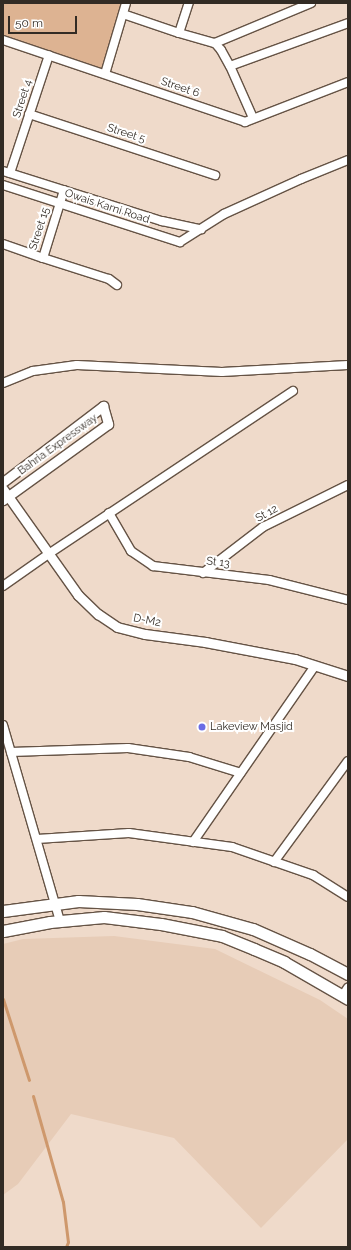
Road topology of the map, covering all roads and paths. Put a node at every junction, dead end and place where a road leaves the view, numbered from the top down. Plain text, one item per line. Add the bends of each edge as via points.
1 (126, 3) edge
2 (189, 3) edge
3 (311, 3) edge
4 (123, 14) junction
5 (348, 23) edge
6 (179, 33) junction
7 (3, 40) edge
8 (215, 43) junction
9 (49, 55) junction
10 (230, 66) junction
11 (104, 74) junction
12 (348, 82) edge
13 (30, 114) junction
14 (253, 118) junction
15 (348, 160) edge
16 (6, 172) edge
17 (215, 175) dead end
18 (3, 185) edge
19 (64, 190) junction
20 (59, 203) junction
21 (201, 229) junction
22 (3, 244) edge
23 (43, 258) junction
24 (117, 285) dead end
25 (348, 365) edge
26 (3, 383) edge
27 (293, 391) dead end
28 (3, 482) edge
29 (348, 485) edge
30 (5, 495) edge
31 (109, 513) junction
32 (50, 553) junction
33 (203, 573) junction
34 (3, 586) edge
35 (348, 600) edge
36 (315, 666) junction
37 (348, 676) edge
38 (3, 725) edge
39 (11, 752) junction
40 (348, 760) edge
41 (241, 773) junction
42 (38, 840) junction
43 (194, 842) junction
44 (274, 862) junction
45 (347, 895) edge
46 (56, 903) junction
47 (3, 911) edge
48 (60, 921) junction
49 (3, 930) edge
50 (348, 974) edge
51 (346, 994) edge

1 - 4 street
2 - 6 street
3 - 8 street
4 - 6 street
4 - 11 street
5 - 10 street
6 - 8 street
7 - 9 street, Street 6
8 - 10 street
9 - 11 street, Street 6
9 - 13 street, Street 4
10 - 14 street
11 - 14 street, Street 6 via 245,122
12 - 14 street, Street 6
13 - 16 street, Street 4
13 - 17 street, Street 5
15 - 21 street, Owais Karni Road via 224,214
16 - 19 street, Owais Karni Road
18 - 20 street, Owais Karni Road
19 - 20 street, Street 15
19 - 21 street, Owais Karni Road via 162,221
20 - 21 street, Owais Karni Road via 180,242
20 - 23 street, Street 15
22 - 23 street, Street 15
23 - 24 street via 109,279
25 - 26 street via 222,372 77,365 33,371
27 - 31 street
28 - 30 street, Bahria Expressway via 103,406 108,424
29 - 33 street, St 12 via 263,528
30 - 32 street, D-M2
31 - 32 street
31 - 33 street, St 13 via 131,551 152,566
32 - 34 street
32 - 36 street, D-M2 via 78,595 98,614 117,627 257,652
33 - 35 street, St 13 via 269,580
36 - 37 street, D-M2
36 - 41 street
38 - 39 street
39 - 41 street via 128,748 189,757
39 - 42 street
40 - 44 street
41 - 43 street
42 - 43 street via 129,833
42 - 46 street
43 - 44 street via 232,847
44 - 45 street via 313,876
46 - 47 main road
46 - 48 street
46 - 50 main road via 118,902 192,912 253,929
48 - 49 main road
48 - 51 main road via 104,918 132,920 222,936 284,962

